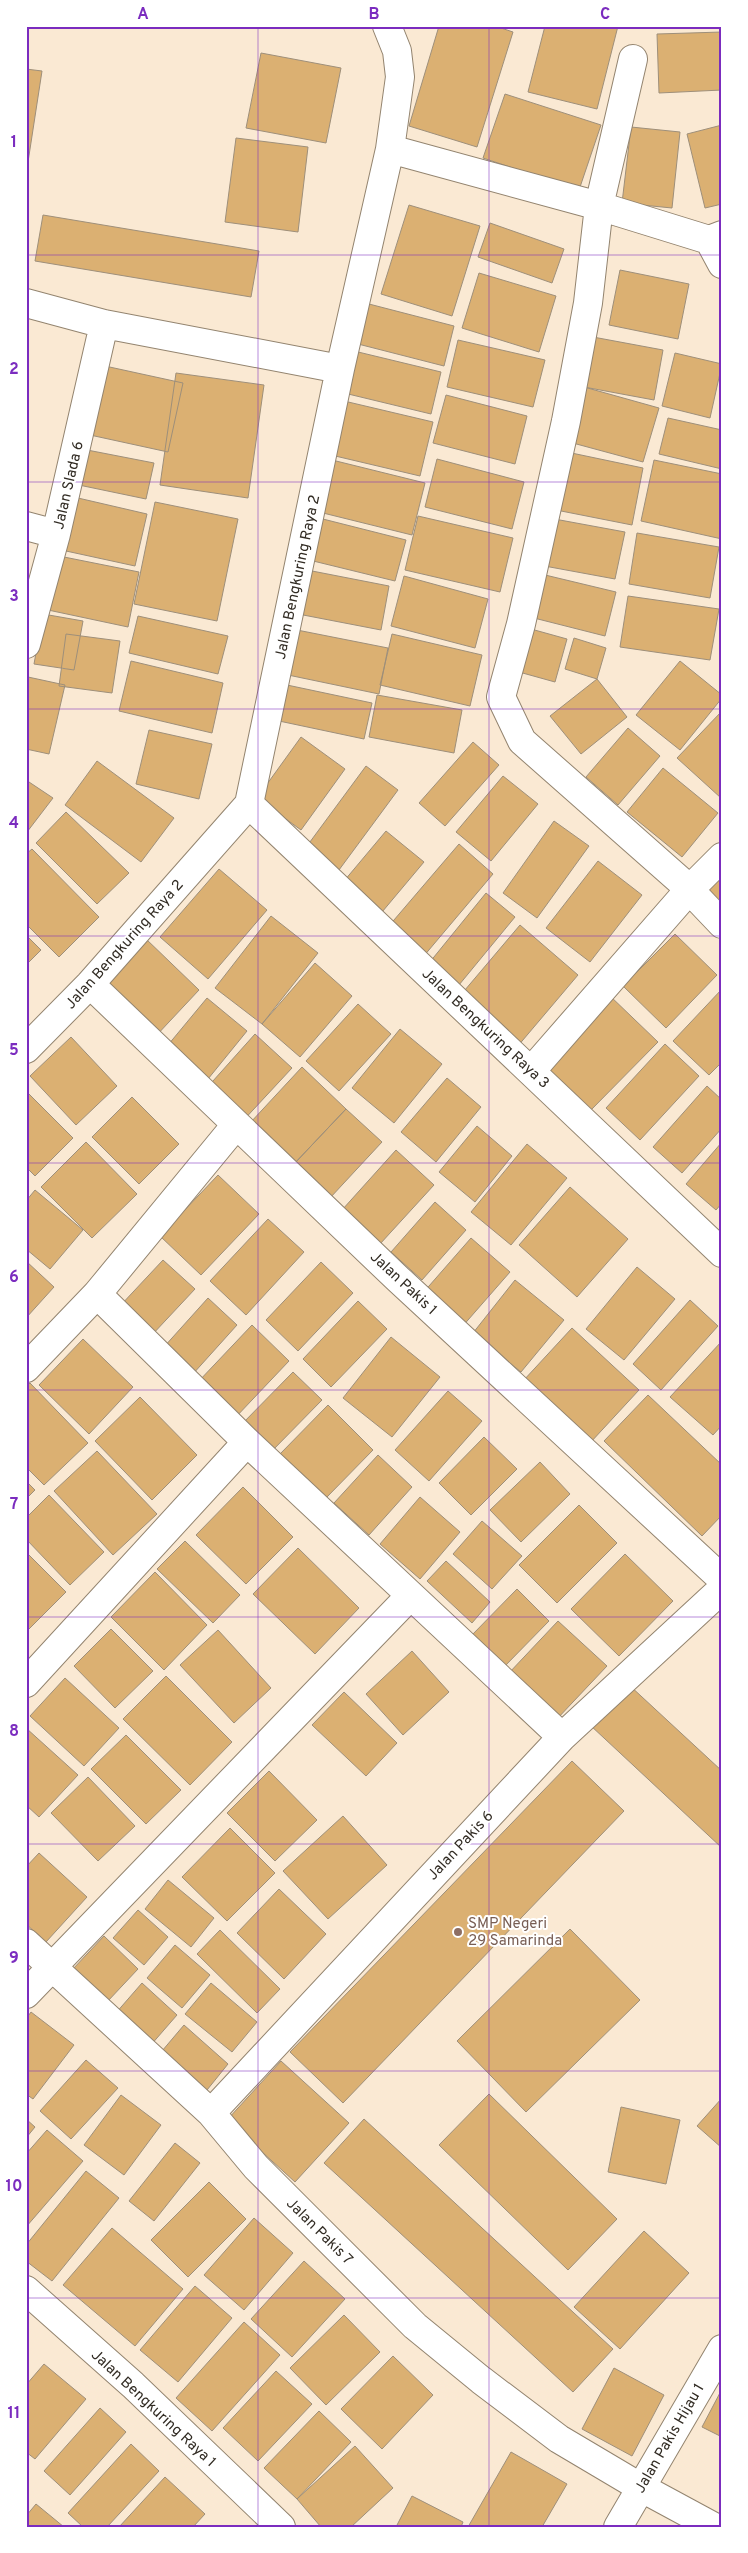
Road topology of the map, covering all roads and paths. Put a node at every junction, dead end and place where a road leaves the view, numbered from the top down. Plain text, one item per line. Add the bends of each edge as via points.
1 (387, 26) edge
2 (633, 59) dead end
3 (390, 149) junction
4 (600, 206) junction
5 (715, 238) edge
6 (722, 264) edge
7 (26, 303) edge
8 (104, 324) junction
9 (340, 369) junction
10 (26, 526) edge
11 (56, 534) junction
12 (26, 644) edge
13 (249, 804) junction
14 (722, 857) edge
15 (689, 890) junction
16 (722, 924) edge
17 (90, 984) junction
18 (26, 1049) edge
19 (532, 1070) junction
20 (236, 1125) junction
21 (722, 1253) edge
22 (97, 1294) junction
23 (26, 1368) edge
24 (247, 1442) junction
25 (722, 1578) edge
26 (722, 1589) edge
27 (410, 1596) junction
28 (26, 1683) edge
29 (562, 1737) junction
30 (26, 1943) edge
31 (51, 1967) junction
32 (26, 1994) edge
33 (211, 2113) junction
34 (26, 2290) edge
35 (722, 2349) edge
36 (640, 2487) junction
37 (281, 2527) edge
38 (618, 2527) edge
39 (714, 2527) edge

1 - 3 street, Jalan Bengkuring Raya 2 via 397,51 400,77
2 - 4 street
3 - 4 street
3 - 9 street, Jalan Bengkuring Raya 2
4 - 5 street
4 - 15 street via 588,303 566,421 501,697 522,741
5 - 6 street
7 - 8 street
8 - 9 street
8 - 11 street, Jalan Slada 6
9 - 13 street, Jalan Bengkuring Raya 2
10 - 11 street
11 - 12 street, Jalan Slada 6
13 - 17 street, Jalan Bengkuring Raya 2
13 - 19 street, Jalan Bengkuring Raya 3
14 - 15 street
15 - 16 street
15 - 19 street
17 - 18 street, Jalan Bengkuring Raya 2
17 - 20 street, Jalan Pakis 1
19 - 21 street, Jalan Bengkuring Raya 3
20 - 22 street
20 - 25 street, Jalan Pakis 1
22 - 23 street
22 - 24 street
24 - 27 street
24 - 28 street
26 - 29 street, Jalan Pakis 6
27 - 29 street
27 - 31 street
29 - 33 street, Jalan Pakis 6
30 - 31 street, Jalan Pakis 7
31 - 32 street
31 - 33 street, Jalan Pakis 7
33 - 36 street, Jalan Pakis 7 via 256,2167 415,2326 559,2439
34 - 37 street, Jalan Bengkuring Raya 1 via 133,2385
35 - 36 street, Jalan Pakis Hijau 1
36 - 38 street, Jalan Pakis Hijau 1
36 - 39 street, Jalan Pakis 7

